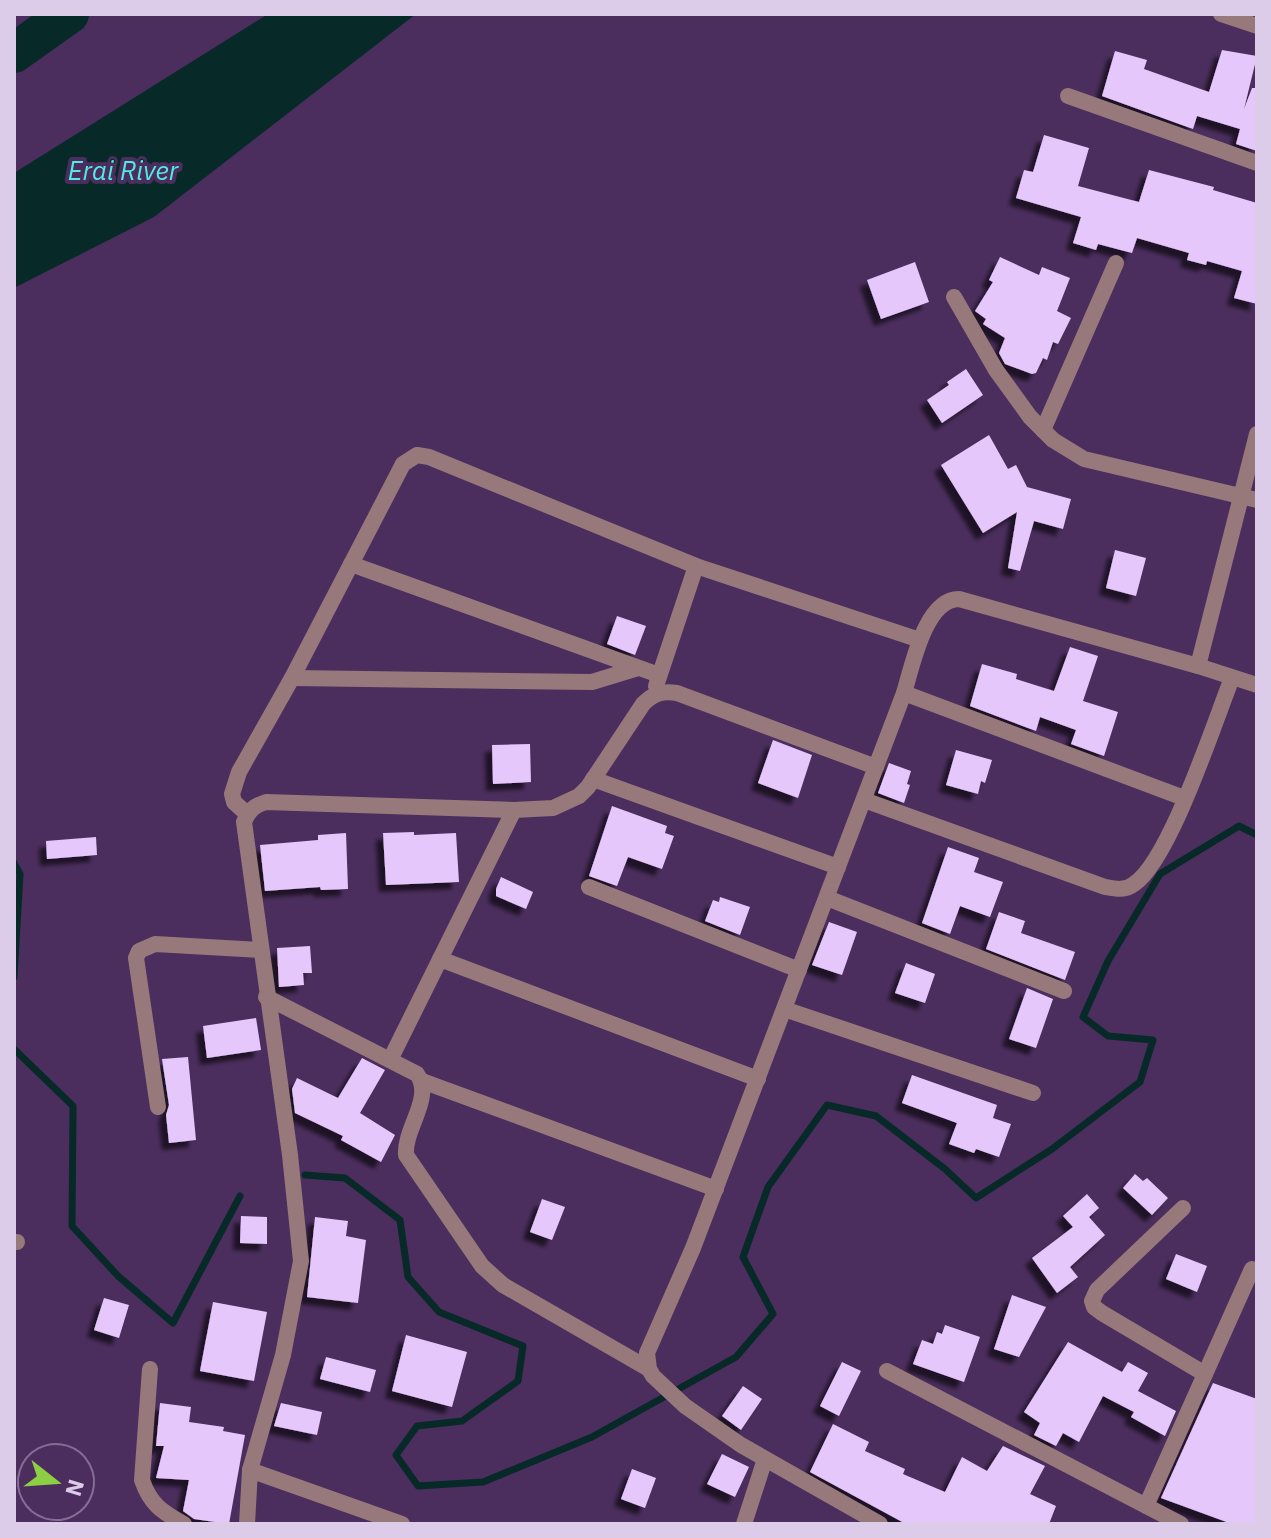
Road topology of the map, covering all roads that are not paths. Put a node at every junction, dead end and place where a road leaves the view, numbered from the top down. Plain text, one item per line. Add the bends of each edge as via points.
1 (1221, 14) edge
2 (1257, 26) edge
3 (1068, 96) dead end
4 (1257, 163) edge
5 (1116, 263) dead end
6 (954, 297) dead end
7 (1043, 430) junction
8 (1257, 434) edge
9 (1240, 497) junction
10 (1257, 500) edge
11 (351, 564) junction
12 (696, 566) junction
13 (920, 640) junction
14 (1198, 666) junction
15 (638, 668) junction
16 (659, 675) junction
17 (292, 678) junction
18 (1232, 678) junction
19 (1257, 685) edge
20 (904, 693) junction
21 (653, 694) junction
22 (876, 767) junction
23 (593, 779) junction
24 (1184, 798) junction
25 (864, 800) junction
26 (514, 810) junction
27 (247, 814) junction
28 (838, 867) junction
29 (589, 887) dead end
30 (827, 898) junction
31 (261, 950) junction
32 (440, 959) junction
33 (799, 970) junction
34 (1064, 991) dead end
35 (266, 997) junction
36 (784, 1009) junction
37 (390, 1060) junction
38 (758, 1079) junction
39 (422, 1081) junction
40 (1033, 1093) dead end
41 (158, 1107) dead end
42 (716, 1189) junction
43 (1183, 1208) dead end
44 (1252, 1269) dead end
45 (150, 1369) dead end
46 (887, 1371) dead end
47 (651, 1373) junction
48 (1205, 1374) junction
49 (765, 1459) junction
50 (250, 1470) junction
51 (1146, 1506) junction
52 (184, 1524) edge
53 (247, 1524) edge
54 (402, 1524) edge
55 (744, 1524) edge
56 (880, 1524) edge
57 (1181, 1524) edge

1 - 2 street
3 - 4 street
5 - 7 street
6 - 7 street via 996,370
7 - 9 street via 1084,459
8 - 9 street
9 - 10 street
9 - 14 street
11 - 12 street via 403,464 417,455
11 - 15 street
11 - 17 street
12 - 13 street
12 - 16 street
13 - 14 street via 939,607 959,599
13 - 20 street
14 - 18 street
15 - 16 street
15 - 17 street via 592,682
16 - 21 street
17 - 27 street via 235,780 234,802
18 - 19 street
18 - 24 street
20 - 22 street
20 - 24 street
21 - 22 street via 677,693
21 - 23 street
22 - 25 street
23 - 26 street via 579,796 560,806
23 - 28 street
24 - 25 street via 1163,849 1126,889 1105,887
25 - 28 street
26 - 27 street via 266,802
26 - 32 street
27 - 31 street
28 - 30 street
29 - 33 street
30 - 33 street
30 - 34 street
31 - 35 street
31 - 41 street via 155,944 139,951
32 - 37 street
32 - 38 street
33 - 36 street
35 - 37 street
35 - 50 street via 301,1261 283,1355
36 - 38 street
36 - 40 street
37 - 39 street
38 - 42 street
39 - 42 street
39 - 47 street via 406,1155 482,1266 503,1285
42 - 47 street via 650,1345
43 - 48 street via 1097,1290 1092,1301 1102,1313
44 - 48 street
45 - 52 street via 142,1480 158,1510
46 - 51 street
47 - 49 street via 685,1406
48 - 51 street
49 - 55 street
49 - 56 street
50 - 53 street
50 - 54 street
51 - 57 street

